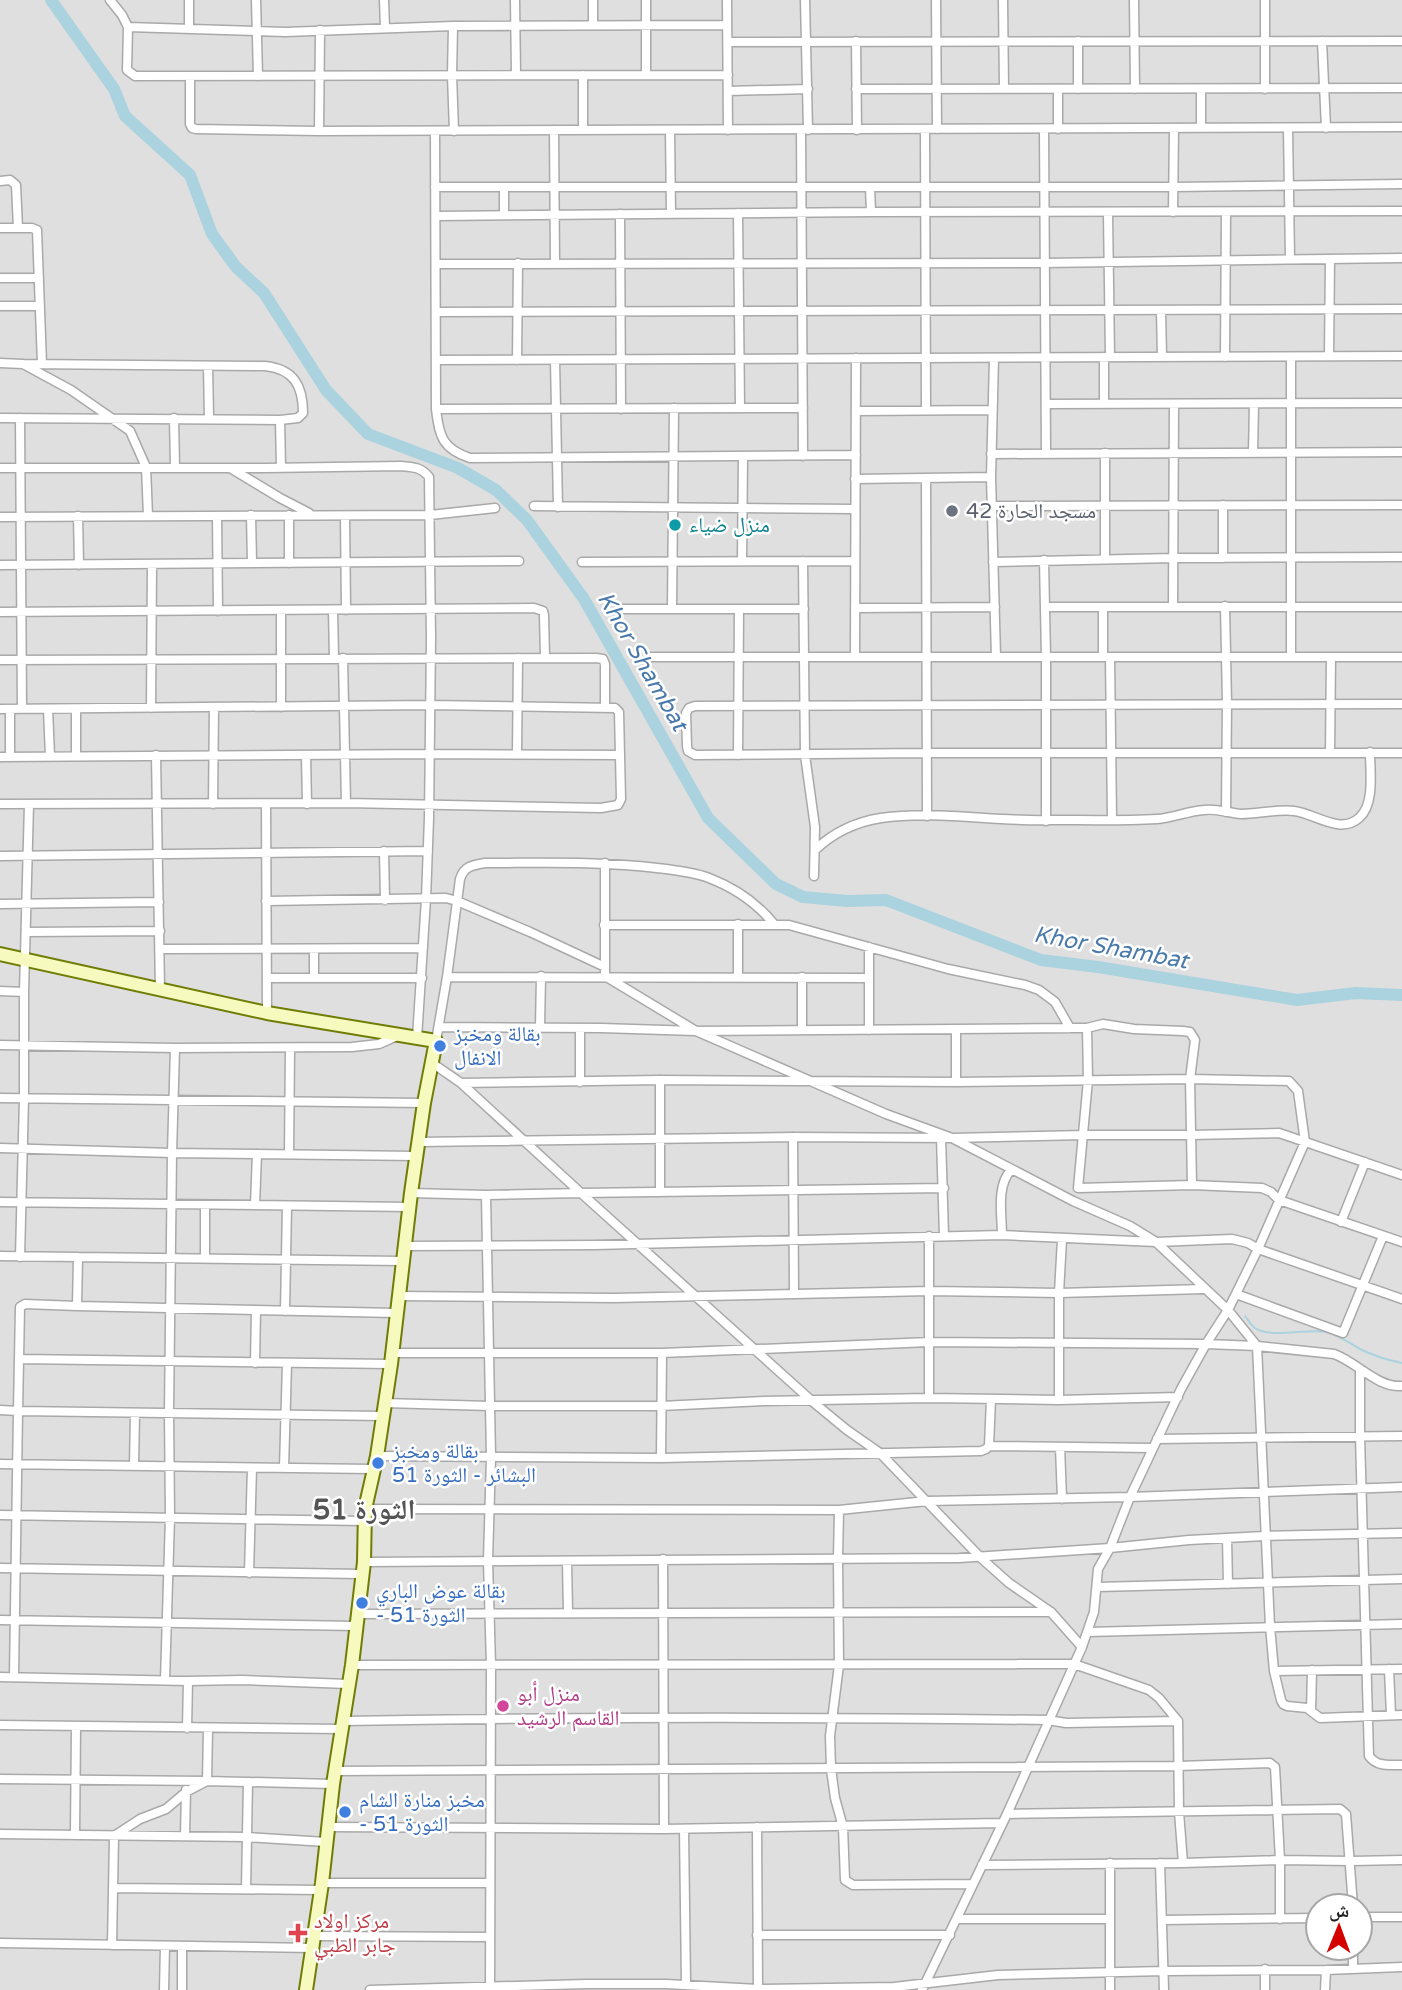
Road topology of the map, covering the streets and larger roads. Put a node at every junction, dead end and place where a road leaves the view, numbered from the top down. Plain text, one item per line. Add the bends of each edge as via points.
1 (110, 0) edge
2 (189, 0) edge
3 (256, 0) edge
4 (384, 0) edge
5 (515, 0) edge
6 (593, 0) edge
7 (646, 0) edge
8 (727, 0) edge
9 (805, 0) edge
10 (936, 0) edge
11 (1003, 0) edge
12 (1134, 0) edge
13 (1265, 0) edge
14 (593, 25) junction
15 (727, 25) junction
16 (453, 26) junction
17 (516, 26) junction
18 (646, 26) junction
19 (128, 27) junction
20 (189, 27) junction
21 (384, 28) junction
22 (257, 30) junction
23 (320, 30) junction
24 (1134, 40) junction
25 (1265, 40) junction
26 (807, 41) junction
27 (856, 41) junction
28 (936, 41) junction
29 (1003, 41) junction
30 (1078, 41) junction
31 (1322, 41) junction
32 (1402, 41) edge
33 (728, 42) junction
34 (452, 75) junction
35 (516, 75) junction
36 (583, 75) junction
37 (646, 75) junction
38 (728, 75) junction
39 (190, 76) junction
40 (258, 76) junction
41 (319, 76) junction
42 (1402, 88) edge
43 (808, 89) junction
44 (856, 89) junction
45 (936, 89) junction
46 (1004, 89) junction
47 (1058, 89) junction
48 (1078, 89) junction
49 (1135, 89) junction
50 (1200, 89) junction
51 (1265, 89) junction
52 (1324, 89) junction
53 (727, 90) junction
54 (1402, 127) edge
55 (1174, 128) junction
56 (1202, 128) junction
57 (1287, 128) junction
58 (1326, 128) junction
59 (925, 129) junction
60 (937, 129) junction
61 (1044, 129) junction
62 (1058, 129) junction
63 (554, 130) junction
64 (583, 130) junction
65 (670, 130) junction
66 (727, 130) junction
67 (804, 130) junction
68 (858, 130) junction
69 (319, 131) junction
70 (435, 131) junction
71 (454, 131) junction
72 (0, 181) edge
73 (1402, 184) edge
74 (1289, 185) junction
75 (435, 187) junction
76 (504, 187) junction
77 (555, 187) junction
78 (670, 187) junction
79 (801, 187) junction
80 (870, 187) junction
81 (925, 187) junction
82 (1044, 187) junction
83 (1174, 187) junction
84 (1402, 211) edge
85 (802, 212) junction
86 (871, 212) junction
87 (925, 212) junction
88 (1044, 212) junction
89 (1173, 212) junction
90 (1226, 212) junction
91 (1289, 212) junction
92 (738, 213) junction
93 (1108, 213) junction
94 (620, 214) junction
95 (671, 214) junction
96 (504, 215) junction
97 (555, 215) junction
98 (436, 216) junction
99 (0, 228) edge
100 (18, 228) junction
101 (1402, 258) edge
102 (1290, 259) junction
103 (1330, 259) junction
104 (1226, 260) junction
105 (738, 262) junction
106 (802, 262) junction
107 (1108, 262) junction
108 (519, 263) junction
109 (555, 263) junction
110 (621, 263) junction
111 (925, 263) junction
112 (1044, 263) junction
113 (436, 264) junction
114 (0, 278) edge
115 (39, 278) junction
116 (0, 306) edge
117 (40, 306) junction
118 (1226, 309) junction
119 (1329, 309) junction
120 (1402, 309) edge
121 (739, 310) junction
122 (803, 310) junction
123 (925, 310) junction
124 (1044, 310) junction
125 (1109, 310) junction
126 (1161, 310) junction
127 (518, 311) junction
128 (621, 311) junction
129 (436, 312) junction
130 (1329, 356) junction
131 (1402, 356) edge
132 (1107, 357) junction
133 (1162, 357) junction
134 (1225, 357) junction
135 (1292, 357) junction
136 (740, 358) junction
137 (803, 358) junction
138 (856, 358) junction
139 (925, 358) junction
140 (994, 358) junction
141 (1045, 358) junction
142 (621, 359) junction
143 (436, 360) junction
144 (517, 360) junction
145 (555, 360) junction
146 (0, 363) edge
147 (23, 364) junction
148 (43, 364) junction
149 (208, 366) junction
150 (1402, 402) edge
151 (1291, 403) junction
152 (1046, 404) junction
153 (1104, 404) junction
154 (1254, 404) junction
155 (1174, 405) junction
156 (674, 408) junction
157 (740, 408) junction
158 (803, 408) junction
159 (436, 409) junction
160 (556, 409) junction
161 (621, 409) junction
162 (926, 410) junction
163 (991, 410) junction
164 (856, 411) junction
165 (0, 418) edge
166 (20, 418) junction
167 (174, 418) junction
168 (209, 418) junction
169 (115, 420) junction
170 (280, 420) junction
171 (1402, 452) edge
172 (1046, 453) junction
173 (1105, 453) junction
174 (1174, 453) junction
175 (1253, 453) junction
176 (1291, 453) junction
177 (991, 454) junction
178 (856, 455) junction
179 (673, 456) junction
180 (743, 456) junction
181 (803, 456) junction
182 (557, 458) junction
183 (146, 467) junction
184 (175, 467) junction
185 (0, 468) edge
186 (20, 468) junction
187 (230, 468) junction
188 (281, 468) junction
189 (992, 477) junction
190 (855, 479) junction
191 (926, 479) junction
192 (1174, 505) junction
193 (1223, 505) junction
194 (1402, 505) edge
195 (534, 506) dead end
196 (992, 506) junction
197 (1291, 506) junction
198 (558, 507) junction
199 (1105, 507) junction
200 (495, 508) dead end
201 (674, 508) junction
202 (742, 509) junction
203 (855, 509) junction
204 (289, 515) junction
205 (315, 515) junction
206 (430, 515) junction
207 (78, 516) junction
208 (148, 516) junction
209 (217, 516) junction
210 (251, 516) junction
211 (345, 516) junction
212 (0, 517) edge
213 (20, 517) junction
214 (1173, 558) junction
215 (1223, 558) junction
216 (1291, 558) junction
217 (1402, 558) edge
218 (1105, 559) junction
219 (1044, 560) junction
220 (519, 561) dead end
221 (673, 561) junction
222 (742, 561) junction
223 (803, 561) junction
224 (854, 561) junction
225 (346, 562) junction
226 (582, 562) dead end
227 (993, 562) junction
228 (218, 563) junction
229 (252, 563) junction
230 (289, 563) junction
231 (431, 563) junction
232 (152, 564) junction
233 (0, 565) edge
234 (20, 565) junction
235 (79, 565) junction
236 (1225, 606) junction
237 (1290, 606) junction
238 (927, 607) junction
239 (995, 607) junction
240 (1046, 607) junction
241 (1104, 607) junction
242 (1173, 607) junction
243 (1402, 607) edge
244 (855, 608) junction
245 (620, 609) dead end
246 (672, 609) junction
247 (739, 609) junction
248 (804, 609) junction
249 (281, 610) junction
250 (333, 610) junction
251 (346, 610) junction
252 (431, 610) junction
253 (20, 611) junction
254 (152, 611) junction
255 (218, 611) junction
256 (0, 612) edge
257 (739, 656) junction
258 (804, 656) junction
259 (926, 656) junction
260 (996, 656) junction
261 (545, 657) junction
262 (649, 657) dead end
263 (855, 657) junction
264 (1046, 657) junction
265 (1107, 657) junction
266 (1227, 657) junction
267 (1291, 657) junction
268 (1331, 657) junction
269 (1402, 657) edge
270 (282, 658) junction
271 (338, 658) junction
272 (431, 658) junction
273 (518, 658) junction
274 (20, 659) junction
275 (151, 659) junction
276 (0, 660) edge
277 (1227, 703) junction
278 (1110, 704) junction
279 (1331, 704) junction
280 (1402, 704) edge
281 (430, 705) junction
282 (1046, 705) junction
283 (344, 706) junction
284 (517, 706) junction
285 (739, 706) junction
286 (804, 706) junction
287 (927, 706) junction
288 (214, 707) junction
289 (281, 707) junction
290 (605, 707) junction
291 (151, 708) junction
292 (5, 709) edge
293 (22, 709) junction
294 (48, 709) junction
295 (76, 709) junction
296 (1330, 751) junction
297 (927, 752) junction
298 (1046, 752) junction
299 (1227, 752) junction
300 (1370, 752) junction
301 (1111, 753) junction
302 (1402, 753) edge
303 (430, 754) junction
304 (517, 754) junction
305 (156, 755) junction
306 (214, 755) junction
307 (306, 755) junction
308 (345, 755) junction
309 (620, 755) junction
310 (738, 755) junction
311 (805, 755) junction
312 (50, 756) junction
313 (76, 756) junction
314 (0, 757) edge
315 (10, 757) junction
316 (346, 803) junction
317 (0, 804) edge
318 (29, 804) junction
319 (158, 804) junction
320 (213, 804) junction
321 (266, 804) junction
322 (307, 804) junction
323 (429, 805) junction
324 (1226, 813) junction
325 (927, 816) junction
326 (1112, 819) junction
327 (1046, 821) junction
328 (815, 850) junction
329 (384, 851) junction
330 (428, 851) junction
331 (159, 853) junction
332 (266, 853) junction
333 (0, 856) edge
334 (29, 856) junction
335 (605, 863) junction
336 (814, 876) dead end
337 (426, 899) junction
338 (385, 900) junction
339 (266, 901) junction
340 (457, 901) junction
341 (159, 902) junction
342 (0, 904) edge
343 (27, 904) junction
344 (738, 924) junction
345 (774, 924) junction
346 (604, 925) junction
347 (160, 931) junction
348 (27, 932) junction
349 (869, 947) junction
350 (314, 948) junction
351 (423, 948) junction
352 (160, 949) junction
353 (267, 949) junction
354 (0, 954) edge
355 (26, 960) junction
356 (605, 971) junction
357 (447, 976) junction
358 (541, 976) junction
359 (738, 977) junction
360 (268, 978) junction
361 (314, 978) junction
362 (422, 978) junction
363 (802, 978) junction
364 (868, 978) junction
365 (160, 990) junction
366 (0, 991) edge
367 (24, 992) junction
368 (267, 1013) junction
369 (439, 1027) junction
370 (540, 1027) junction
371 (580, 1028) junction
372 (1070, 1028) junction
373 (1087, 1028) junction
374 (802, 1030) junction
375 (869, 1030) junction
376 (956, 1030) junction
377 (696, 1031) junction
378 (400, 1035) junction
379 (418, 1038) junction
380 (436, 1041) junction
381 (0, 1045) edge
382 (24, 1045) junction
383 (175, 1048) junction
384 (289, 1048) junction
385 (432, 1063) junction
386 (1190, 1079) junction
387 (660, 1080) junction
388 (1088, 1080) junction
389 (808, 1081) junction
390 (580, 1082) junction
391 (956, 1082) junction
392 (461, 1083) junction
393 (0, 1098) edge
394 (24, 1098) junction
395 (173, 1100) junction
396 (289, 1102) junction
397 (424, 1103) junction
398 (1084, 1135) junction
399 (1191, 1135) junction
400 (793, 1137) junction
401 (942, 1137) junction
402 (952, 1138) junction
403 (661, 1139) junction
404 (523, 1140) junction
405 (1305, 1142) junction
406 (0, 1148) edge
407 (23, 1148) junction
408 (418, 1149) junction
409 (172, 1153) junction
410 (257, 1154) junction
411 (289, 1154) junction
412 (1366, 1162) junction
413 (1011, 1170) junction
414 (1402, 1175) edge
415 (1192, 1185) junction
416 (944, 1188) junction
417 (1078, 1188) junction
418 (794, 1190) junction
419 (660, 1192) junction
420 (411, 1193) junction
421 (581, 1193) junction
422 (486, 1195) junction
423 (1279, 1200) junction
424 (1073, 1201) junction
425 (0, 1202) edge
426 (22, 1202) junction
427 (172, 1204) junction
428 (205, 1205) junction
429 (255, 1205) junction
430 (287, 1206) junction
431 (410, 1207) junction
432 (1340, 1223) junction
433 (929, 1236) junction
434 (944, 1236) junction
435 (1002, 1236) junction
436 (1383, 1236) junction
437 (1062, 1239) junction
438 (793, 1240) junction
439 (1156, 1242) junction
440 (1402, 1242) edge
441 (636, 1244) junction
442 (406, 1246) junction
443 (486, 1246) junction
444 (1258, 1249) junction
445 (0, 1256) edge
446 (20, 1257) junction
447 (78, 1258) junction
448 (171, 1258) junction
449 (205, 1258) junction
450 (286, 1259) junction
451 (404, 1261) junction
452 (1362, 1286) junction
453 (1205, 1289) junction
454 (929, 1291) junction
455 (794, 1293) junction
456 (1059, 1293) junction
457 (1236, 1294) junction
458 (694, 1295) junction
459 (398, 1296) junction
460 (487, 1297) junction
461 (1402, 1299) edge
462 (78, 1306) junction
463 (171, 1309) junction
464 (256, 1310) junction
465 (1228, 1310) junction
466 (285, 1311) junction
467 (396, 1313) junction
468 (930, 1342) junction
469 (1060, 1343) junction
470 (1206, 1344) junction
471 (1257, 1346) junction
472 (756, 1350) junction
473 (489, 1353) junction
474 (662, 1353) junction
475 (392, 1358) junction
476 (19, 1359) junction
477 (169, 1362) junction
478 (255, 1363) junction
479 (287, 1363) junction
480 (1360, 1370) junction
481 (1402, 1386) edge
482 (1178, 1397) junction
483 (929, 1398) junction
484 (991, 1399) junction
485 (1059, 1400) junction
486 (813, 1402) junction
487 (490, 1406) junction
488 (662, 1406) junction
489 (0, 1410) edge
490 (383, 1410) junction
491 (18, 1411) junction
492 (169, 1412) junction
493 (135, 1413) junction
494 (285, 1415) junction
495 (1360, 1436) junction
496 (1402, 1436) edge
497 (1261, 1437) junction
498 (1157, 1439) junction
499 (989, 1446) junction
500 (1060, 1447) junction
501 (1152, 1448) junction
502 (880, 1453) junction
503 (491, 1457) junction
504 (661, 1458) junction
505 (375, 1463) junction
506 (0, 1464) edge
507 (17, 1464) junction
508 (134, 1466) junction
509 (170, 1467) junction
510 (252, 1468) junction
511 (284, 1468) junction
512 (1402, 1487) edge
513 (1362, 1488) junction
514 (1263, 1493) junction
515 (1130, 1497) junction
516 (1062, 1499) junction
517 (927, 1501) junction
518 (489, 1509) junction
519 (839, 1510) junction
520 (0, 1514) edge
521 (16, 1515) junction
522 (365, 1515) junction
523 (170, 1517) junction
524 (251, 1519) junction
525 (1362, 1533) junction
526 (1402, 1533) edge
527 (1265, 1536) junction
528 (1227, 1538) junction
529 (1110, 1548) junction
530 (981, 1558) junction
531 (663, 1559) junction
532 (838, 1559) junction
533 (488, 1561) junction
534 (567, 1561) junction
535 (0, 1568) edge
536 (363, 1568) junction
537 (15, 1569) junction
538 (169, 1571) junction
539 (249, 1573) junction
540 (1364, 1579) junction
541 (1402, 1579) edge
542 (1267, 1583) junction
543 (1228, 1584) junction
544 (1097, 1587) junction
545 (568, 1612) junction
546 (664, 1612) junction
547 (838, 1612) junction
548 (1051, 1612) junction
549 (490, 1613) junction
550 (0, 1620) edge
551 (14, 1620) junction
552 (357, 1620) junction
553 (168, 1622) junction
554 (1365, 1624) junction
555 (1402, 1624) edge
556 (1270, 1626) junction
557 (1088, 1632) junction
558 (1082, 1647) junction
559 (664, 1664) junction
560 (1074, 1664) junction
561 (352, 1665) junction
562 (491, 1665) junction
563 (839, 1665) junction
564 (1367, 1669) junction
565 (1390, 1669) junction
566 (1402, 1669) edge
567 (1312, 1670) junction
568 (1274, 1671) junction
569 (14, 1676) junction
570 (0, 1677) edge
571 (165, 1680) junction
572 (188, 1681) junction
573 (348, 1684) junction
574 (1311, 1711) junction
575 (1391, 1715) junction
576 (1402, 1715) edge
577 (1368, 1716) junction
578 (831, 1717) junction
579 (491, 1718) junction
580 (664, 1718) junction
581 (1048, 1720) junction
582 (1178, 1721) junction
583 (0, 1725) edge
584 (342, 1725) junction
585 (76, 1726) junction
586 (187, 1728) junction
587 (208, 1729) junction
588 (1402, 1765) edge
589 (1178, 1766) junction
590 (1027, 1767) junction
591 (831, 1769) junction
592 (491, 1770) junction
593 (664, 1770) junction
594 (334, 1778) junction
595 (0, 1779) edge
596 (75, 1779) junction
597 (207, 1780) junction
598 (186, 1781) junction
599 (248, 1782) junction
600 (186, 1792) junction
601 (1277, 1811) junction
602 (1179, 1812) junction
603 (1007, 1814) junction
604 (1001, 1823) junction
605 (328, 1827) junction
606 (757, 1827) junction
607 (843, 1827) junction
608 (490, 1828) junction
609 (664, 1829) junction
610 (684, 1829) junction
611 (0, 1834) edge
612 (75, 1835) junction
613 (114, 1836) junction
614 (185, 1836) junction
615 (246, 1837) junction
616 (326, 1842) junction
617 (1280, 1860) junction
618 (1402, 1860) edge
619 (1351, 1861) junction
620 (1110, 1863) junction
621 (1160, 1863) junction
622 (1183, 1863) junction
623 (982, 1865) junction
624 (490, 1883) junction
625 (973, 1884) junction
626 (321, 1887) junction
627 (113, 1888) junction
628 (246, 1889) junction
629 (1352, 1892) edge
630 (1374, 1917) edge
631 (1402, 1917) edge
632 (1304, 1918) edge
633 (957, 1919) junction
634 (1110, 1919) junction
635 (1280, 1919) junction
636 (1162, 1920) junction
637 (757, 1935) junction
638 (950, 1935) junction
639 (490, 1937) junction
640 (313, 1942) junction
641 (0, 1943) edge
642 (112, 1945) junction
643 (164, 1946) junction
644 (182, 1946) junction
645 (1353, 1962) edge
646 (1402, 1967) edge
647 (1265, 1969) junction
648 (1353, 1969) junction
649 (1326, 1970) junction
650 (1164, 1971) junction
651 (1110, 1972) junction
652 (686, 1985) junction
653 (626, 1987) edge
654 (924, 1987) edge
655 (490, 1989) edge
656 (758, 1989) edge
657 (164, 1990) edge
658 (182, 1990) edge
659 (306, 1990) edge
660 (370, 1990) edge
661 (1110, 1990) edge
662 (1164, 1990) edge
663 (1265, 1990) edge
664 (1325, 1990) edge

1 - 19 street
2 - 20 street
3 - 22 street
4 - 21 street
5 - 17 street
6 - 14 street
7 - 18 street
8 - 15 street
9 - 26 street
10 - 28 street
11 - 29 street
12 - 24 street
13 - 25 street
14 - 17 street
14 - 18 street
15 - 18 street
15 - 33 street
16 - 17 street
16 - 21 street
16 - 34 street
17 - 35 street
18 - 37 street
19 - 20 street
19 - 39 street via 130,74
20 - 22 street
21 - 23 street
22 - 23 street
22 - 40 street
23 - 41 street
24 - 25 street
24 - 30 street
24 - 49 street
25 - 31 street
25 - 51 street
26 - 27 street
26 - 33 street
26 - 43 street
27 - 28 street
27 - 44 street
28 - 29 street
28 - 45 street
29 - 30 street
29 - 46 street
30 - 48 street
31 - 32 street
31 - 52 street
33 - 38 street
34 - 35 street
34 - 41 street
34 - 71 street
35 - 36 street
36 - 37 street
36 - 64 street
37 - 38 street
38 - 53 street
39 - 40 street
39 - 69 street via 192,128
40 - 41 street
41 - 69 street
42 - 52 street
43 - 53 street
43 - 67 street
44 - 45 street
44 - 68 street
45 - 46 street
45 - 60 street
46 - 47 street
47 - 48 street
47 - 62 street
48 - 49 street
49 - 50 street
50 - 51 street
50 - 56 street
51 - 52 street
52 - 58 street
53 - 66 street
54 - 58 street
55 - 56 street
55 - 62 street
55 - 83 street
56 - 57 street
57 - 58 street
57 - 74 street
59 - 60 street
59 - 68 street
59 - 81 street
60 - 61 street
61 - 62 street
61 - 82 street
63 - 64 street
63 - 71 street
63 - 77 street
64 - 65 street
65 - 66 street
65 - 78 street
66 - 67 street
67 - 68 street
67 - 79 street
69 - 70 street
70 - 71 street
70 - 75 street
72 - 100 street via 10,180 16,186
73 - 74 street
74 - 83 street
74 - 91 street
75 - 76 street
75 - 98 street
76 - 77 street
76 - 96 street
77 - 78 street
77 - 97 street
78 - 79 street
78 - 95 street
79 - 80 street
79 - 85 street
80 - 81 street
80 - 86 street
81 - 82 street
81 - 87 street
82 - 83 street
82 - 88 street
83 - 89 street
84 - 91 street
85 - 86 street
85 - 92 street
85 - 106 street
86 - 87 street
87 - 88 street
87 - 111 street
88 - 93 street
88 - 112 street
89 - 90 street
89 - 93 street
90 - 91 street
90 - 104 street
91 - 102 street
92 - 95 street
92 - 105 street
93 - 107 street
94 - 95 street
94 - 97 street
94 - 110 street
96 - 97 street
96 - 98 street
97 - 109 street
98 - 113 street
99 - 100 street
100 - 115 street via 37,230
101 - 103 street
102 - 103 street
102 - 104 street
103 - 119 street
104 - 107 street
104 - 118 street
105 - 106 street
105 - 110 street
105 - 121 street
106 - 111 street
106 - 122 street
107 - 112 street
107 - 125 street
108 - 109 street
108 - 113 street
108 - 127 street
109 - 110 street
110 - 128 street
111 - 112 street
111 - 123 street
112 - 124 street
113 - 129 street
114 - 115 street
115 - 117 street
116 - 117 street
117 - 148 street
118 - 119 street
118 - 126 street
118 - 134 street
119 - 120 street
119 - 130 street
121 - 122 street
121 - 128 street
121 - 136 street
122 - 123 street
122 - 137 street
123 - 124 street
123 - 139 street
124 - 125 street
124 - 141 street
125 - 126 street
125 - 132 street
126 - 133 street
127 - 128 street
127 - 129 street
127 - 144 street
128 - 142 street
129 - 143 street
130 - 131 street
130 - 135 street
132 - 133 street
132 - 141 street
132 - 153 street
133 - 134 street
134 - 135 street
135 - 151 street
136 - 137 street
136 - 142 street
136 - 157 street
137 - 138 street
137 - 158 street
138 - 139 street
138 - 164 street
139 - 140 street
139 - 162 street
140 - 141 street
140 - 163 street
141 - 152 street
142 - 145 street
142 - 161 street
143 - 144 street
143 - 159 street
144 - 145 street
145 - 160 street
146 - 147 street
147 - 148 street
147 - 169 street
148 - 149 street
149 - 168 street
149 - 170 street via 265,366 287,372 300,390 303,413
150 - 151 street
151 - 154 street
151 - 176 street
152 - 153 street
152 - 172 street
153 - 155 street
154 - 155 street
154 - 175 street
155 - 174 street
156 - 157 street
156 - 161 street
156 - 179 street
157 - 158 street
158 - 181 street
159 - 160 street
159 - 182 street via 440,437 456,454
160 - 161 street
160 - 182 street
162 - 163 street
162 - 164 street
163 - 177 street
164 - 178 street
165 - 166 street
166 - 169 street
166 - 186 street
167 - 168 street
167 - 169 street
167 - 184 street
168 - 170 street
169 - 183 street via 130,430
170 - 188 street
171 - 176 street
172 - 173 street
172 - 177 street
173 - 174 street
173 - 199 street
174 - 175 street
174 - 192 street
175 - 176 street
176 - 197 street
177 - 189 street
178 - 181 street
178 - 190 street
179 - 180 street
179 - 182 street
179 - 201 street
180 - 181 street
180 - 202 street
182 - 198 street
183 - 184 street
183 - 186 street
183 - 208 street
184 - 187 street
185 - 186 street
186 - 213 street
187 - 188 street
187 - 205 street
188 - 206 street via 414,467 429,477
189 - 191 street
189 - 196 street
190 - 191 street
190 - 203 street
191 - 238 street
192 - 193 street
192 - 199 street
192 - 214 street
193 - 197 street
193 - 215 street
194 - 197 street
195 - 198 street
196 - 199 street
196 - 227 street
197 - 216 street
198 - 201 street
199 - 218 street
200 - 206 street
201 - 202 street
201 - 221 street
202 - 203 street
202 - 222 street
203 - 224 street
204 - 205 street
204 - 210 street
204 - 230 street
205 - 211 street
206 - 211 street
206 - 231 street
207 - 208 street
207 - 213 street
207 - 235 street
208 - 209 street
209 - 210 street
209 - 228 street
210 - 229 street
211 - 225 street
212 - 213 street
213 - 234 street
214 - 215 street
214 - 218 street
214 - 242 street
215 - 216 street
216 - 217 street
216 - 237 street
218 - 219 street
219 - 227 street
219 - 240 street
220 - 231 street
221 - 222 street
221 - 226 street
221 - 246 street
222 - 223 street
223 - 224 street
223 - 248 street
224 - 244 street
225 - 230 street
225 - 231 street
225 - 251 street
227 - 239 street
228 - 229 street
228 - 232 street
228 - 255 street
229 - 230 street
231 - 252 street
232 - 235 street
232 - 254 street
233 - 234 street
234 - 235 street
234 - 253 street
236 - 237 street
236 - 242 street
236 - 266 street
237 - 243 street
237 - 267 street
238 - 239 street
238 - 244 street
238 - 259 street
239 - 260 street
240 - 241 street
240 - 264 street
241 - 242 street
241 - 265 street
244 - 263 street
245 - 246 street
246 - 247 street
247 - 248 street
247 - 257 street
248 - 258 street
249 - 250 street
249 - 255 street
249 - 270 street
250 - 251 street
250 - 271 street
251 - 252 street
252 - 261 street via 539,609 544,615
252 - 272 street
253 - 254 street
253 - 256 street
253 - 274 street
254 - 255 street
254 - 275 street
257 - 258 street
257 - 262 street
257 - 285 street
258 - 263 street
258 - 286 street
259 - 260 street
259 - 263 street
259 - 287 street
260 - 264 street
261 - 273 street
261 - 290 street via 603,659
264 - 265 street
264 - 282 street
265 - 266 street
265 - 278 street
266 - 267 street
266 - 277 street
267 - 268 street
268 - 269 street
268 - 279 street
270 - 271 street
270 - 275 street
270 - 289 street
271 - 272 street
271 - 283 street
272 - 273 street
272 - 281 street
273 - 284 street
274 - 275 street
274 - 276 street
274 - 293 street
275 - 291 street
277 - 278 street
277 - 279 street
277 - 299 street
278 - 282 street
278 - 301 street
279 - 280 street
279 - 296 street
281 - 283 street
281 - 284 street
281 - 303 street
282 - 287 street
282 - 298 street
283 - 289 street
283 - 308 street
284 - 290 street
284 - 304 street
285 - 286 street
285 - 310 street
285 - 310 street via 691,707 686,713 691,754
286 - 287 street
286 - 311 street
287 - 297 street
288 - 289 street
288 - 291 street
288 - 306 street
290 - 309 street via 618,712
291 - 295 street
292 - 293 street
292 - 315 street
293 - 294 street
294 - 295 street
294 - 312 street
295 - 313 street
296 - 299 street
296 - 300 street
297 - 298 street
297 - 311 street
297 - 325 street
298 - 301 street
298 - 327 street
299 - 301 street
299 - 324 street
300 - 302 street
300 - 324 street via 1369,798 1360,818 1353,822 1335,824 1294,811
301 - 326 street
303 - 304 street
303 - 308 street
303 - 323 street
304 - 309 street
305 - 306 street
305 - 313 street
305 - 319 street
306 - 307 street
306 - 320 street
307 - 308 street
307 - 322 street
308 - 316 street
309 - 323 street via 621,799 609,808
310 - 311 street
311 - 328 street
312 - 313 street
312 - 315 street
314 - 315 street
316 - 322 street
316 - 323 street
317 - 318 street
318 - 319 street
318 - 334 street
319 - 320 street
319 - 331 street
320 - 321 street
321 - 322 street
321 - 332 street
323 - 330 street
324 - 326 street via 1210,809 1156,819
325 - 327 street
325 - 328 street via 855,824
326 - 327 street
328 - 336 street
329 - 330 street
329 - 332 street
329 - 338 street
330 - 337 street
331 - 332 street
331 - 334 street
331 - 341 street
332 - 339 street
333 - 334 street
334 - 343 street
335 - 340 street via 467,867
335 - 345 street via 708,877 740,892
335 - 346 street
337 - 338 street
337 - 340 street
337 - 351 street
338 - 339 street
339 - 353 street
340 - 356 street
340 - 357 street
341 - 343 street
341 - 347 street
342 - 343 street
343 - 348 street
344 - 345 street
344 - 346 street
344 - 359 street
345 - 349 street
346 - 356 street
347 - 348 street
347 - 352 street
348 - 355 street
349 - 364 street
349 - 372 street via 1039,990 1055,1002
350 - 351 street
350 - 353 street
350 - 361 street
351 - 362 street
352 - 353 street
352 - 365 street
353 - 360 street
354 - 355 street
355 - 365 street
355 - 367 street
356 - 358 street
356 - 359 street
356 - 377 street
357 - 358 street
357 - 369 street
358 - 370 street
359 - 363 street
360 - 361 street
360 - 368 street
361 - 362 street
362 - 379 street
363 - 364 street
363 - 374 street
364 - 375 street
365 - 368 street
366 - 367 street
367 - 382 street
368 - 378 street
369 - 370 street
369 - 380 street
370 - 371 street
371 - 377 street
371 - 390 street
372 - 373 street
372 - 376 street
373 - 386 street via 1103,1024 1190,1032 1195,1040
373 - 388 street
374 - 375 street
374 - 377 street
375 - 376 street
376 - 391 street
377 - 389 street
378 - 379 street
378 - 384 street via 365,1046
379 - 380 street
380 - 385 street
381 - 382 street
382 - 383 street
382 - 394 street
383 - 384 street
383 - 395 street
384 - 396 street
385 - 392 street
385 - 397 street
386 - 388 street
386 - 399 street
386 - 405 street via 1289,1081 1297,1091
387 - 389 street
387 - 390 street
387 - 403 street
388 - 391 street
388 - 398 street
389 - 391 street
389 - 402 street
390 - 392 street
392 - 404 street
393 - 394 street
394 - 395 street
394 - 407 street
395 - 396 street
395 - 409 street
396 - 397 street
396 - 411 street
397 - 408 street
398 - 399 street
398 - 402 street
398 - 417 street
399 - 405 street via 1279,1133
399 - 415 street
400 - 401 street
400 - 403 street
400 - 418 street
401 - 402 street
401 - 416 street
402 - 413 street
403 - 404 street
403 - 419 street
404 - 408 street
404 - 421 street
405 - 412 street
405 - 423 street
406 - 407 street
407 - 409 street
407 - 426 street
408 - 411 street
408 - 420 street
409 - 410 street
409 - 427 street
410 - 411 street
410 - 429 street
412 - 414 street
412 - 432 street
413 - 424 street
413 - 435 street via 1002,1189
415 - 417 street
415 - 423 street via 1262,1188
416 - 418 street
416 - 434 street
417 - 424 street
418 - 419 street
418 - 438 street
419 - 421 street
420 - 422 street
420 - 431 street
421 - 422 street
421 - 441 street
422 - 443 street
423 - 432 street
423 - 444 street
424 - 439 street
425 - 426 street
426 - 427 street
426 - 446 street
427 - 428 street
427 - 448 street
428 - 429 street
428 - 449 street
429 - 430 street
430 - 431 street
430 - 450 street
431 - 442 street
432 - 436 street
433 - 434 street
433 - 438 street
433 - 454 street
434 - 435 street
435 - 437 street
436 - 440 street
436 - 452 street
437 - 439 street
437 - 456 street
438 - 441 street
438 - 455 street
439 - 444 street via 1233,1240
439 - 453 street
441 - 443 street
441 - 458 street
442 - 443 street
442 - 451 street
443 - 460 street
444 - 452 street
444 - 457 street
445 - 446 street
446 - 447 street
447 - 448 street
447 - 462 street
448 - 449 street
448 - 463 street
449 - 450 street
450 - 451 street
450 - 466 street
451 - 459 street
452 - 457 street via 1343,1333
452 - 461 street
453 - 456 street
453 - 465 street
454 - 455 street
454 - 456 street
454 - 468 street
455 - 458 street
456 - 469 street
457 - 465 street
458 - 460 street
458 - 472 street
459 - 460 street
459 - 467 street
460 - 473 street
462 - 463 street
462 - 476 street via 20,1307
463 - 464 street
463 - 477 street
464 - 466 street
464 - 478 street
465 - 470 street
465 - 471 street
466 - 467 street
467 - 475 street
468 - 469 street
468 - 472 street
468 - 483 street
469 - 470 street
469 - 485 street
470 - 471 street
470 - 482 street
471 - 480 street via 1334,1354
471 - 497 street
472 - 474 street
472 - 486 street
473 - 474 street
473 - 475 street
473 - 487 street
474 - 488 street
475 - 479 street
475 - 490 street
476 - 477 street
476 - 491 street
477 - 478 street
477 - 492 street
478 - 479 street
479 - 494 street
480 - 481 street
480 - 495 street
482 - 485 street
482 - 498 street
483 - 484 street
483 - 486 street
484 - 485 street
484 - 499 street
486 - 488 street
486 - 502 street
487 - 488 street
487 - 490 street
487 - 503 street
488 - 504 street
489 - 491 street
490 - 494 street
490 - 505 street
491 - 493 street
491 - 507 street
492 - 493 street
492 - 494 street
492 - 509 street
493 - 508 street
494 - 511 street
495 - 496 street
495 - 497 street
495 - 513 street
497 - 498 street
497 - 514 street
498 - 501 street
499 - 500 street
499 - 502 street via 981,1451
500 - 501 street
500 - 516 street
501 - 515 street
502 - 504 street
502 - 517 street
503 - 504 street
503 - 505 street
503 - 518 street
505 - 511 street
505 - 522 street
506 - 507 street
507 - 508 street
507 - 521 street
508 - 509 street
509 - 510 street
509 - 523 street
510 - 511 street
510 - 524 street
512 - 513 street
513 - 514 street
513 - 525 street
514 - 515 street
514 - 527 street
515 - 516 street
515 - 529 street
516 - 517 street
517 - 519 street
517 - 530 street
518 - 519 street
518 - 522 street
518 - 533 street
519 - 532 street
520 - 521 street
521 - 523 street
521 - 537 street
522 - 524 street
522 - 536 street
523 - 524 street
523 - 538 street
524 - 539 street
525 - 526 street
525 - 527 street
525 - 540 street
527 - 528 street
527 - 542 street
528 - 529 street
528 - 543 street
529 - 530 street
529 - 544 street via 1098,1569
530 - 532 street
530 - 548 street
531 - 532 street
531 - 534 street
531 - 546 street
532 - 547 street
533 - 534 street
533 - 536 street
533 - 549 street
534 - 545 street
535 - 537 street
536 - 539 street
536 - 552 street
537 - 538 street
537 - 551 street
538 - 539 street
538 - 553 street
540 - 541 street
540 - 542 street
540 - 554 street
542 - 543 street
542 - 556 street
543 - 544 street
544 - 557 street
545 - 546 street
545 - 549 street
546 - 547 street
546 - 559 street
547 - 548 street
547 - 563 street
548 - 558 street
549 - 552 street
549 - 562 street
550 - 551 street
551 - 553 street
551 - 569 street
552 - 553 street
552 - 561 street
553 - 571 street
554 - 555 street
554 - 556 street
554 - 564 street
556 - 557 street
556 - 568 street
557 - 558 street
558 - 560 street
559 - 562 street
559 - 563 street
559 - 580 street
560 - 563 street
560 - 581 street
560 - 582 street via 1149,1690
561 - 562 street
561 - 573 street
562 - 579 street
563 - 578 street
564 - 565 street
564 - 567 street
564 - 577 street
565 - 566 street
565 - 575 street
567 - 568 street
567 - 574 street
568 - 574 street via 1283,1704
569 - 570 street
569 - 571 street
571 - 572 street
572 - 573 street
572 - 586 street
573 - 584 street
574 - 577 street via 1320,1718
575 - 576 street
575 - 577 street
577 - 588 street via 1369,1756 1380,1765
578 - 580 street
578 - 581 street
578 - 591 street
579 - 580 street
579 - 584 street
579 - 592 street
580 - 593 street
581 - 582 street
581 - 590 street
582 - 589 street
583 - 585 street
584 - 587 street
584 - 594 street
585 - 586 street
585 - 596 street
586 - 587 street
587 - 597 street
589 - 590 street
589 - 601 street via 1273,1764
589 - 602 street
590 - 591 street
590 - 603 street
591 - 593 street
591 - 607 street
592 - 593 street
592 - 594 street
592 - 608 street
593 - 609 street
594 - 599 street
594 - 605 street
595 - 596 street
596 - 598 street
596 - 612 street
597 - 598 street
597 - 599 street
597 - 600 street
598 - 600 street
599 - 615 street
600 - 613 street via 166,1809
600 - 614 street
601 - 602 street
601 - 617 street
601 - 619 street via 1344,1811
602 - 603 street
602 - 622 street
603 - 604 street
604 - 607 street
604 - 623 street
605 - 608 street
605 - 616 street
606 - 607 street
606 - 610 street
606 - 637 street
607 - 625 street via 845,1880 853,1885
608 - 609 street
608 - 624 street
609 - 610 street
610 - 652 street
611 - 612 street
612 - 613 street
613 - 614 street
613 - 627 street
614 - 615 street
615 - 616 street
615 - 628 street
616 - 626 street
617 - 619 street
617 - 622 street
617 - 635 street
618 - 619 street
619 - 629 street
620 - 621 street
620 - 623 street
620 - 634 street
621 - 622 street
621 - 636 street
623 - 625 street
624 - 626 street
624 - 639 street
625 - 633 street
626 - 628 street
626 - 640 street
627 - 628 street
627 - 642 street
630 - 631 street
632 - 635 street
633 - 634 street
633 - 638 street
634 - 651 street
635 - 636 street
636 - 650 street
637 - 638 street
637 - 656 street
638 - 654 street
639 - 640 street
639 - 655 street
640 - 644 street
640 - 659 street
641 - 642 street
642 - 643 street
643 - 644 street
643 - 657 street
644 - 658 street
645 - 648 street
646 - 648 street
647 - 649 street
647 - 650 street
647 - 663 street
648 - 649 street
649 - 664 street
650 - 651 street
650 - 662 street
651 - 654 street via 998,1975
651 - 661 street
652 - 653 street
652 - 656 street
653 - 655 street
654 - 656 street
655 - 660 street

